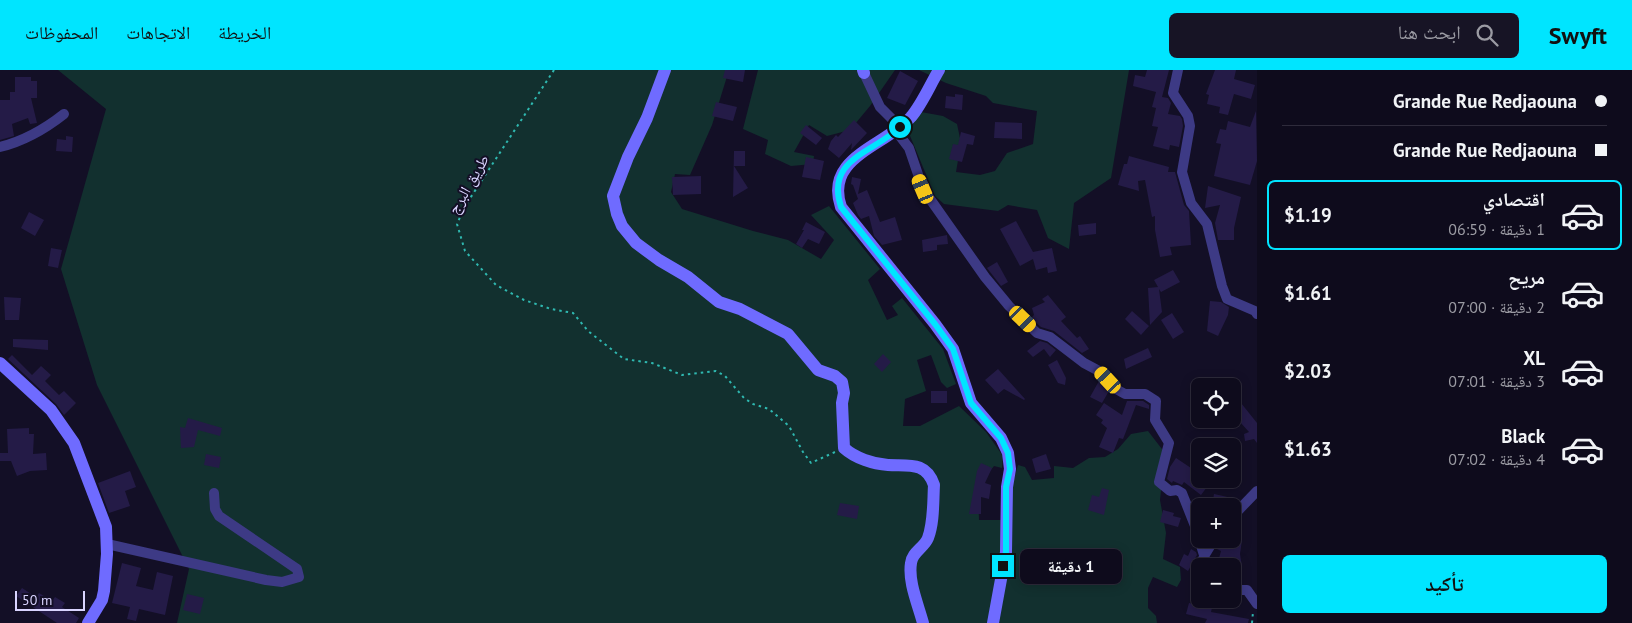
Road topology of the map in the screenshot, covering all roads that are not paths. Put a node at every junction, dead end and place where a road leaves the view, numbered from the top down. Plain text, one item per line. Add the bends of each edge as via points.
1 (665, 70) edge
2 (939, 70) edge
3 (1178, 70) edge
4 (863, 72) edge
5 (64, 114) dead end
6 (898, 129) junction
7 (0, 147) edge
8 (1257, 314) edge
9 (0, 363) edge
10 (1257, 490) edge
11 (214, 494) dead end
12 (1241, 507) edge
13 (107, 544) junction
14 (1209, 548) edge
15 (1204, 555) junction
16 (1203, 558) edge
17 (1241, 590) edge
18 (1257, 604) edge
19 (88, 623) edge
20 (923, 623) edge
21 (993, 623) edge

1 - 20 street via 613,196 616,214 636,243 719,302 788,334 818,370 842,382 844,448 853,456 886,465 913,464 932,478 931,528 924,545 913,556 910,576
2 - 6 street via 911,116
3 - 8 street via 1174,93 1188,116 1190,126 1182,172 1191,204 1207,224 1227,299
4 - 6 street via 880,107
5 - 7 street via 23,140
6 - 15 street via 909,148 923,189 1009,306 1036,333 1050,336 1099,371 1116,389 1126,394 1145,394 1156,401 1156,420 1169,443 1159,482 1170,491 1182,493
6 - 21 street via 850,161 840,176 836,194 841,207 953,349 971,403 1001,438 1008,453 1006,552
9 - 13 street via 51,410 74,443 106,527
10 - 12 street
11 - 13 street via 215,510 219,516 297,569 299,577 282,582 266,580
13 - 19 street via 102,600
14 - 15 street
15 - 16 street
17 - 18 street via 1247,590

